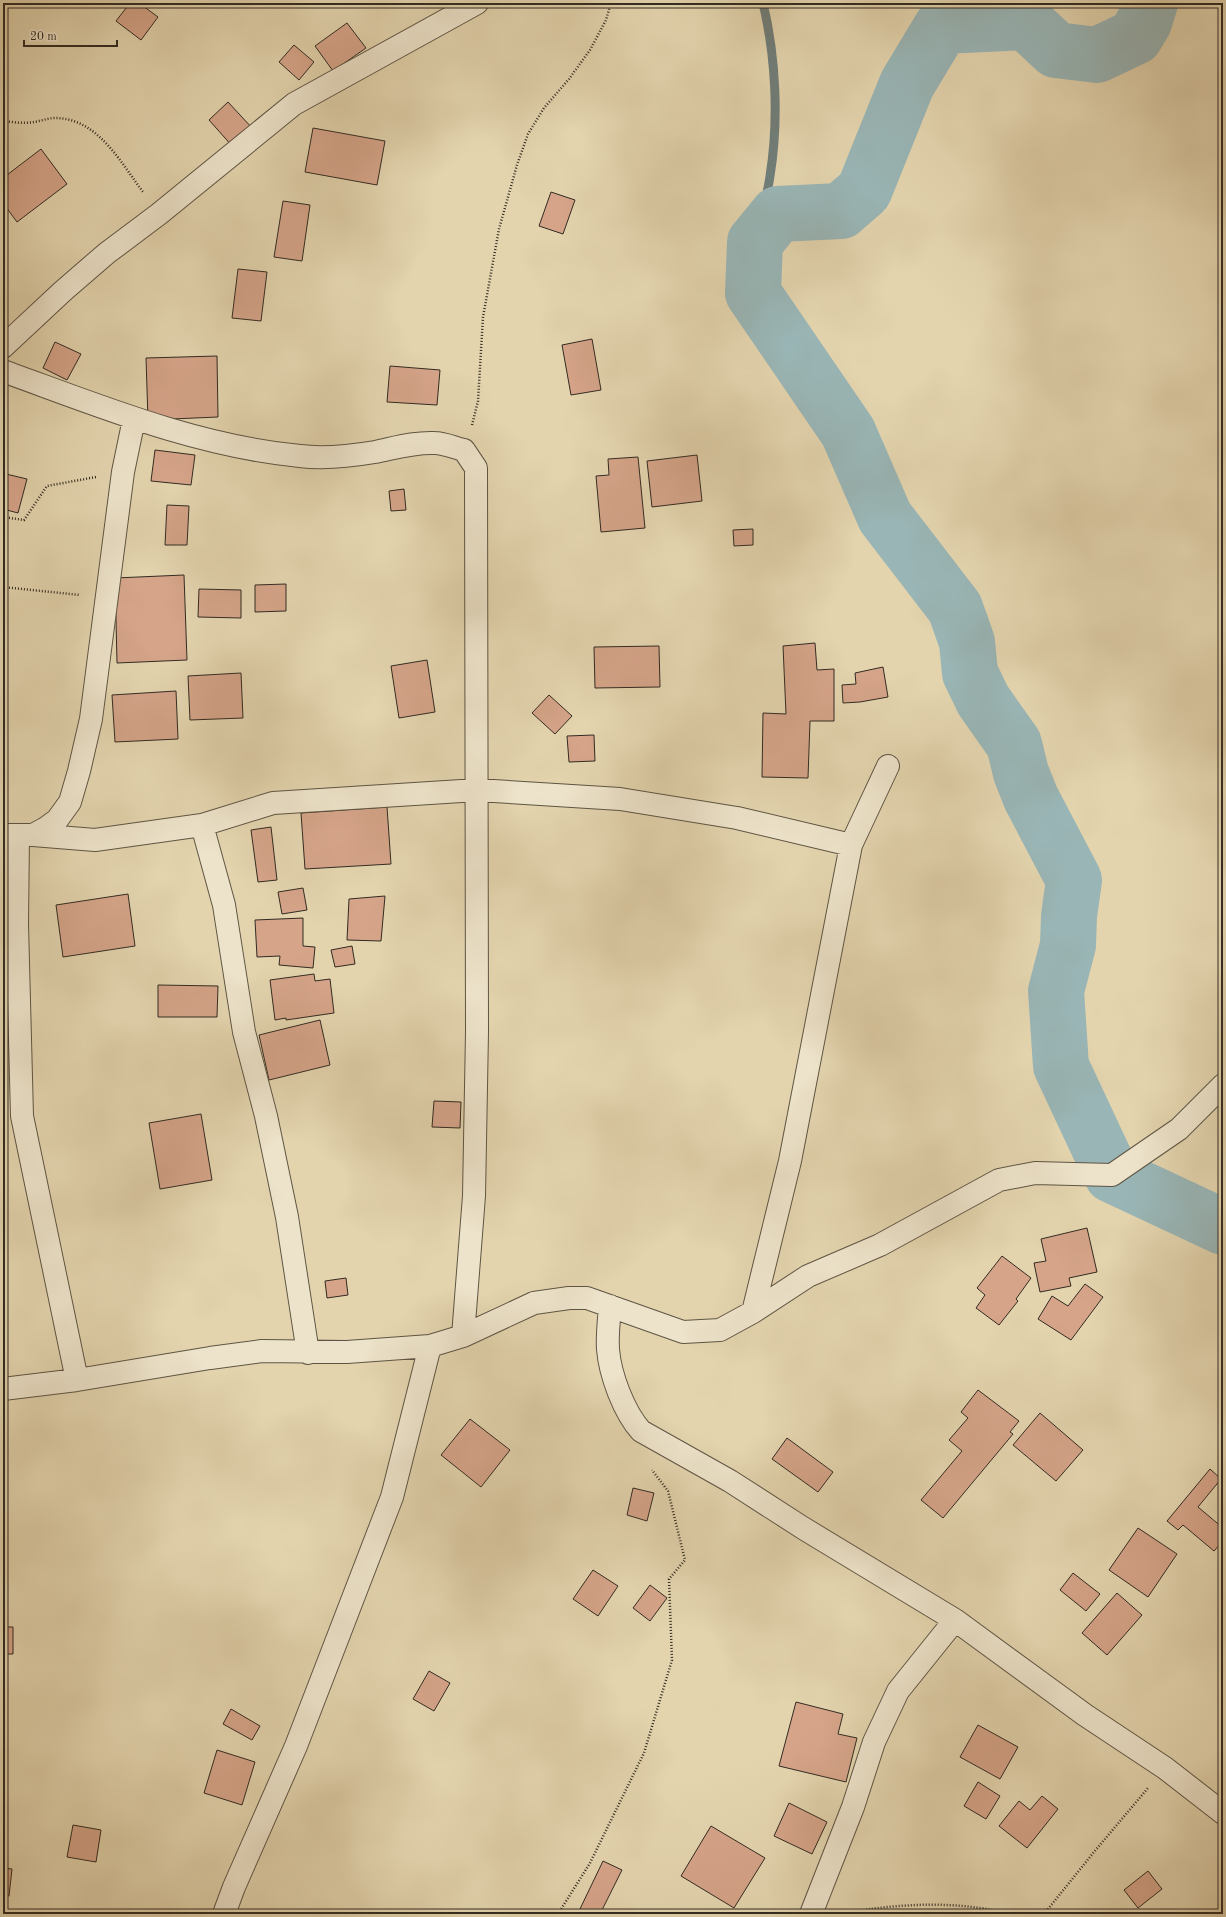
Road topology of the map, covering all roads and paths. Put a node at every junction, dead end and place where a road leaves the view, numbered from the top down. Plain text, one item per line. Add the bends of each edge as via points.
1 (477, 3) edge
2 (610, 3) edge
3 (3, 121) edge
4 (159, 214) junction
5 (3, 347) edge
6 (3, 371) edge
7 (134, 419) junction
8 (464, 450) junction
9 (123, 472) junction
10 (3, 517) edge
11 (3, 586) edge
12 (106, 598) junction
13 (888, 766) dead end
14 (477, 790) junction
15 (202, 825) junction
16 (18, 835) edge
17 (851, 845) junction
18 (1223, 1085) edge
19 (610, 1306) junction
20 (753, 1312) junction
21 (463, 1336) junction
22 (430, 1346) junction
23 (308, 1352) junction
24 (78, 1380) junction
25 (3, 1388) edge
26 (641, 1431) junction
27 (955, 1620) junction
28 (1166, 1768) junction
29 (1223, 1813) edge
30 (224, 1914) edge
31 (558, 1914) edge
32 (811, 1914) edge
33 (1012, 1914) edge
34 (1044, 1914) edge

1 - 4 street via 294,104
2 - 8 path via 606,20 590,50 544,108 528,134 517,166 499,229 483,317 478,401
3 - 4 path via 32,122 55,118 76,122 95,132
4 - 5 street via 68,286
6 - 7 street
7 - 8 street via 253,450 301,456 348,456 406,444 436,443
7 - 9 street
8 - 14 street via 476,468
9 - 10 path via 47,486 24,520
9 - 12 street
11 - 12 path
12 - 16 street via 91,719 70,802 57,820 46,828
13 - 17 street
14 - 15 street via 273,803
14 - 17 street via 620,799 737,818
14 - 21 street via 474,1196
15 - 16 street via 95,840
15 - 23 street via 224,905 244,1032 266,1116 287,1217
16 - 24 street via 17,924 22,1116
17 - 20 street via 790,1161
18 - 20 street via 1179,1129 1112,1175 1035,1173 999,1180 880,1245 808,1276
19 - 20 street via 683,1332 720,1330
19 - 21 street via 587,1298 534,1303
19 - 26 street via 608,1349 618,1390 631,1420
21 - 22 street
22 - 23 street
22 - 30 street via 392,1497 296,1746
23 - 24 street via 262,1352 210,1358
24 - 25 street
26 - 27 street via 730,1481
26 - 31 path via 641,1456 668,1491 685,1560 669,1579 672,1660 644,1753 590,1863
27 - 28 street via 1085,1715
27 - 32 street via 898,1691 874,1742 853,1807
28 - 29 street
28 - 34 path
32 - 33 path via 944,1904 986,1908

